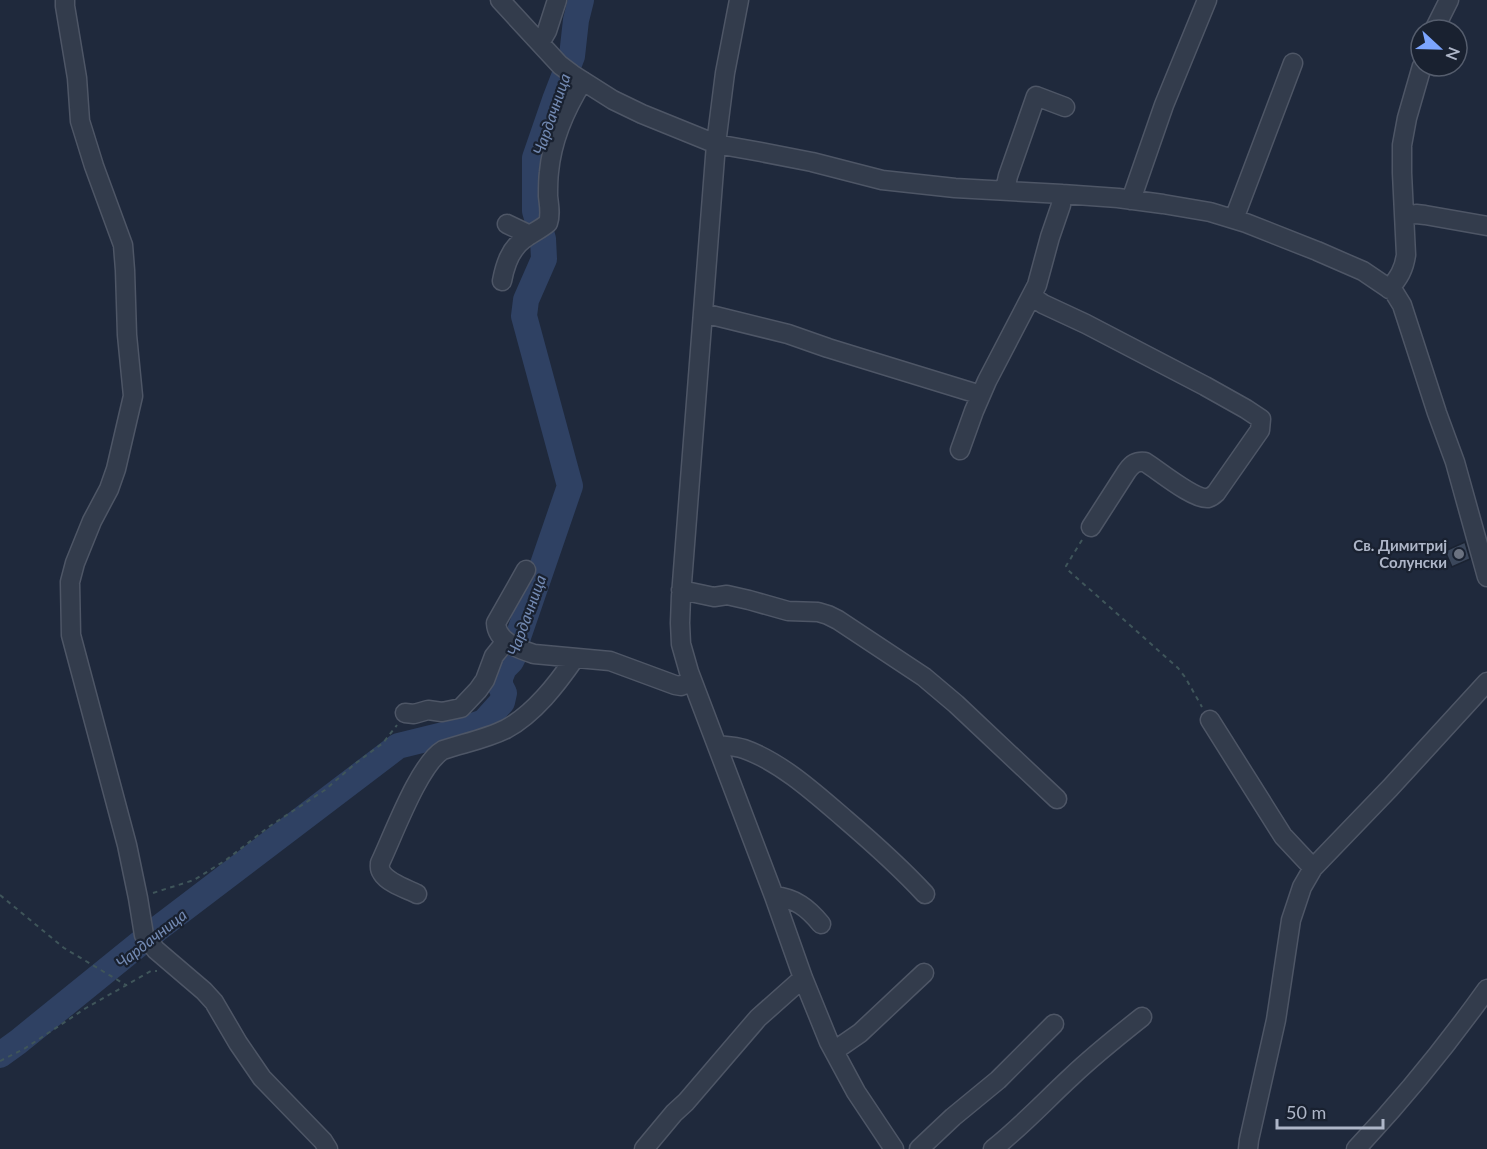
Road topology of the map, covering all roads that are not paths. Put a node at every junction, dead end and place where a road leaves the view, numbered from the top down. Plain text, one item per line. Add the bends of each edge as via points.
1 (65, 0) edge
2 (500, 0) edge
3 (557, 0) edge
4 (739, 0) edge
5 (1208, 0) edge
6 (1449, 0) edge
7 (1440, 18) edge
8 (540, 43) junction
9 (1293, 63) dead end
10 (572, 73) junction
11 (1419, 78) edge
12 (1065, 107) dead end
13 (717, 144) junction
14 (1005, 190) junction
15 (1062, 194) junction
16 (1131, 200) junction
17 (1405, 216) junction
18 (1234, 219) junction
19 (507, 224) dead end
20 (1487, 226) edge
21 (537, 231) junction
22 (502, 281) dead end
23 (1389, 289) junction
24 (1032, 296) junction
25 (703, 313) junction
26 (981, 394) junction
27 (960, 450) dead end
28 (1091, 527) road end
29 (526, 570) dead end
30 (1487, 577) edge
31 (681, 590) junction
32 (513, 644) junction
33 (575, 658) junction
34 (692, 681) junction
35 (1487, 682) edge
36 (405, 712) road end
37 (1210, 720) road end
38 (717, 745) junction
39 (1057, 799) dead end
40 (1313, 868) junction
41 (417, 894) dead end
42 (926, 894) dead end
43 (774, 896) junction
44 (821, 924) dead end
45 (924, 973) dead end
46 (803, 978) junction
47 (1487, 989) edge
48 (1142, 1017) dead end
49 (1054, 1024) dead end
50 (834, 1051) junction
51 (328, 1149) edge
52 (644, 1149) edge
53 (894, 1149) edge
54 (919, 1149) edge
55 (993, 1149) edge
56 (1248, 1149) edge
57 (1356, 1149) edge

1 - 51 street via 80,121 123,245 133,396 116,469 70,582 71,636 126,845 146,938 214,1002 262,1078
2 - 8 street
3 - 8 street
4 - 13 street
5 - 16 street via 1170,88
6 - 7 street
8 - 10 street
9 - 18 street
10 - 13 street via 613,100
10 - 21 street via 568,108 549,171 550,218
11 - 17 street via 1402,145
12 - 14 street via 1036,96
13 - 14 street via 882,180
13 - 25 street
14 - 15 street
15 - 16 street
15 - 24 street
16 - 18 street
17 - 20 street via 1425,214
17 - 23 street via 1404,266
18 - 23 street via 1363,271
19 - 21 street
21 - 22 street via 514,247
23 - 30 street via 1402,306 1455,462
24 - 26 street
24 - 28 street via 1261,419 1260,430 1211,497 1192,494 1145,462 1138,462 1132,464
25 - 26 street via 789,333
25 - 31 street
26 - 27 street
29 - 32 street via 496,622 500,635
31 - 34 street via 681,644
31 - 39 street via 714,597 727,595 789,611 818,612 838,620 924,677
32 - 33 street via 534,654
32 - 36 street via 494,656 485,680 461,708
33 - 34 street via 610,661 675,686
33 - 41 street via 556,686 518,721 436,753 415,786 380,863 381,873
34 - 38 street
35 - 40 street
37 - 40 street via 1283,836
38 - 42 street via 756,754 803,784
38 - 43 street
40 - 56 street via 1291,920 1276,1020
43 - 44 street via 793,899
43 - 46 street
45 - 50 street via 860,1033
46 - 50 street
46 - 52 street via 758,1018
47 - 57 street
48 - 55 street
49 - 54 street via 998,1080
50 - 53 street

